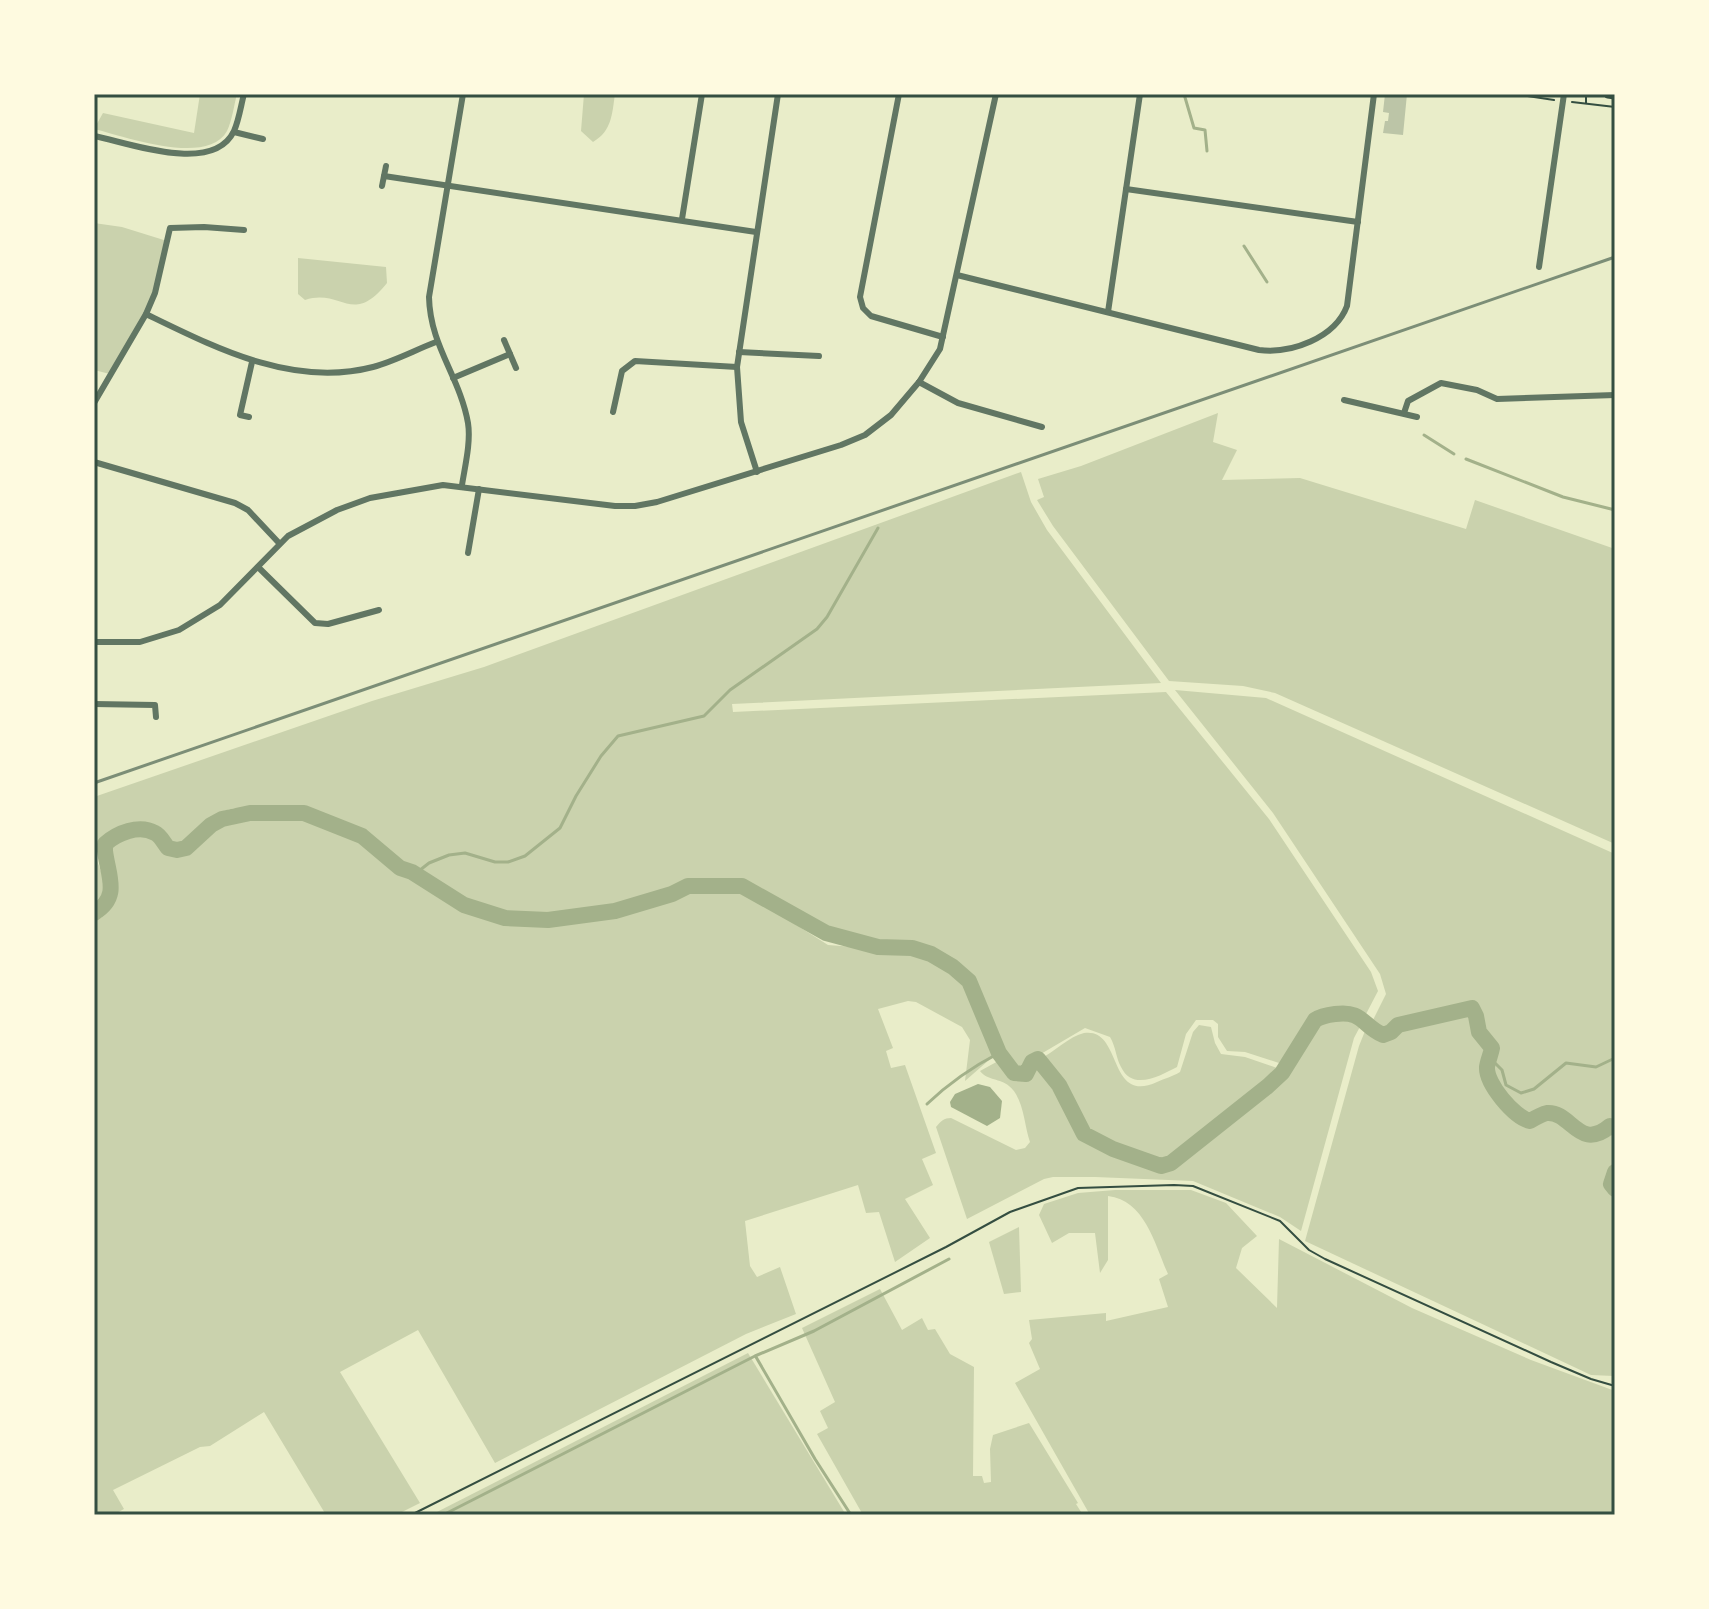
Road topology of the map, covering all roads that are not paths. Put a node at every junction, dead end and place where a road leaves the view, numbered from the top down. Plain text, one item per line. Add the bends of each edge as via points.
1 (244, 94) edge
2 (463, 94) edge
3 (702, 94) edge
4 (778, 94) edge
5 (996, 94) edge
6 (1140, 94) edge
7 (1374, 94) edge
8 (1608, 94) edge
9 (1615, 95) edge
10 (898, 98) edge
11 (1563, 98) edge
12 (887, 100) dead end
13 (234, 132) junction
14 (94, 136) edge
15 (263, 139) dead end
16 (386, 166) dead end
17 (384, 176) junction
18 (382, 186) dead end
19 (448, 186) junction
20 (1126, 189) junction
21 (682, 219) junction
22 (1358, 222) junction
23 (244, 230) dead end
24 (756, 232) junction
25 (1539, 267) dead end
26 (957, 275) junction
27 (1108, 312) junction
28 (146, 314) junction
29 (943, 337) junction
30 (504, 340) dead end
31 (436, 342) junction
32 (739, 352) junction
33 (510, 354) junction
34 (819, 356) dead end
35 (252, 362) junction
36 (737, 367) junction
37 (516, 368) dead end
38 (453, 378) junction
39 (919, 382) junction
40 (1615, 395) edge
41 (1344, 400) dead end
42 (94, 403) edge
43 (613, 412) dead end
44 (1404, 413) junction
45 (249, 417) dead end
46 (1417, 417) dead end
47 (1042, 427) dead end
48 (94, 462) edge
49 (757, 472) junction
50 (462, 485) junction
51 (479, 489) junction
52 (279, 543) junction
53 (468, 553) dead end
54 (258, 567) junction
55 (379, 610) dead end
56 (94, 642) edge
57 (94, 704) edge
58 (156, 717) dead end

1 - 13 street
2 - 19 street
3 - 21 street
4 - 24 street
5 - 26 street
6 - 20 street
7 - 22 street
8 - 9 main road
10 - 12 street
10 - 29 street via 860,297 871,316
11 - 25 street
13 - 14 street via 209,152 190,156
13 - 15 street
16 - 17 street
17 - 18 street
17 - 19 street
19 - 21 street
19 - 31 street via 429,297
20 - 22 street
20 - 27 street
21 - 24 street
22 - 27 street via 1344,314 1324,335 1289,349 1256,350
23 - 28 street via 170,228
24 - 32 street
26 - 27 street
26 - 29 street
28 - 35 street
28 - 42 street
29 - 39 street
30 - 33 street
31 - 35 street via 376,366 345,372
31 - 38 street
32 - 34 street
32 - 36 street
33 - 37 street
33 - 38 street
35 - 45 street via 237,414
36 - 43 street via 635,361 622,371
36 - 49 street via 741,422
38 - 50 street via 469,427
39 - 47 street via 958,403
39 - 49 street via 865,435
40 - 44 street via 1497,399 1441,383 1408,401
41 - 44 street
44 - 46 street
48 - 52 street via 235,503
49 - 51 street via 635,506
50 - 51 street
50 - 52 street via 372,497
51 - 53 street
52 - 54 street
54 - 55 street via 315,623
54 - 56 street via 220,605 179,630 140,642
57 - 58 street via 155,705

